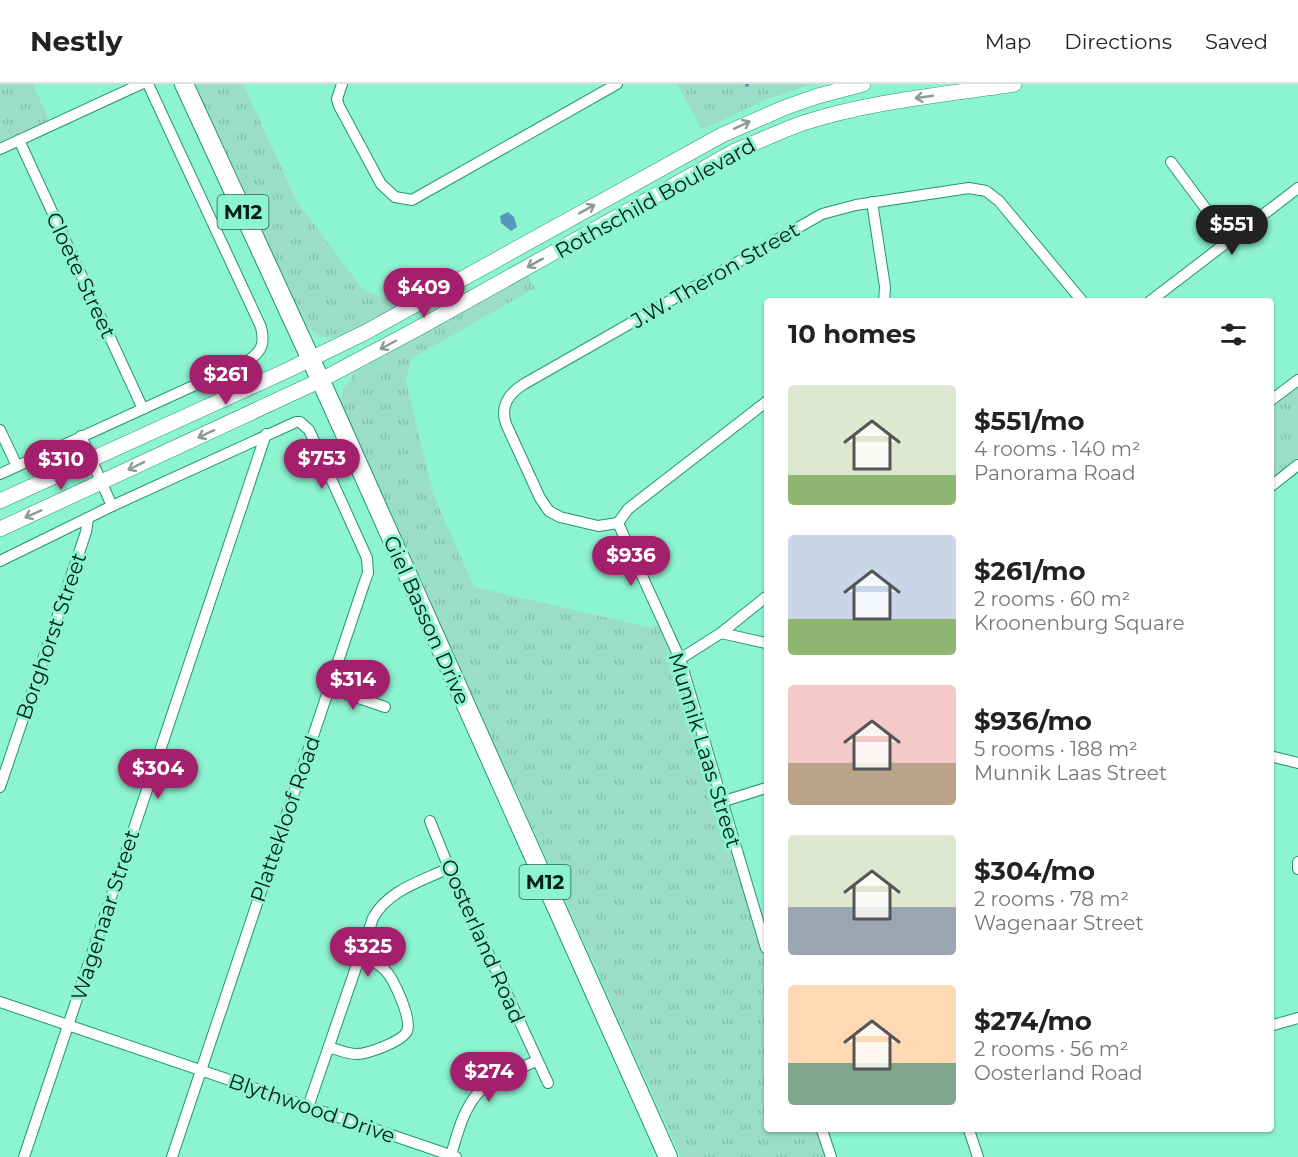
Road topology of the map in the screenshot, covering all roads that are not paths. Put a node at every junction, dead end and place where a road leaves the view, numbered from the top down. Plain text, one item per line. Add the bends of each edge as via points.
1 (141, 84) edge
2 (148, 84) edge
3 (184, 84) edge
4 (342, 84) edge
5 (617, 84) edge
6 (863, 84) edge
7 (1006, 85) edge
8 (19, 140) junction
9 (0, 149) edge
10 (1171, 162) dead end
11 (1298, 188) edge
12 (872, 202) junction
13 (1229, 240) junction
14 (884, 298) edge
15 (1080, 298) edge
16 (1154, 298) edge
17 (311, 359) junction
18 (321, 380) junction
19 (1298, 380) edge
20 (1274, 398) edge
21 (764, 404) edge
22 (143, 409) junction
23 (0, 430) edge
24 (266, 434) junction
25 (81, 436) junction
26 (92, 459) junction
27 (1298, 465) edge
28 (17, 466) junction
29 (0, 474) edge
30 (103, 482) junction
31 (1274, 483) edge
32 (0, 501) edge
33 (112, 506) junction
34 (88, 518) junction
35 (618, 523) junction
36 (0, 529) edge
37 (0, 561) edge
38 (764, 599) edge
39 (721, 633) junction
40 (764, 643) edge
41 (680, 658) junction
42 (329, 688) junction
43 (385, 707) dead end
44 (1274, 757) edge
45 (1298, 763) edge
46 (0, 787) edge
47 (764, 789) edge
48 (721, 801) junction
49 (430, 821) dead end
50 (1298, 862) edge
51 (449, 868) junction
52 (1298, 869) edge
53 (764, 941) edge
54 (360, 957) junction
55 (0, 1002) edge
56 (1298, 1018) edge
57 (1274, 1025) edge
58 (68, 1026) junction
59 (329, 1047) junction
60 (536, 1061) junction
61 (201, 1071) junction
62 (548, 1083) dead end
63 (308, 1107) junction
64 (823, 1132) edge
65 (970, 1132) edge
66 (454, 1156) edge
67 (24, 1157) edge
68 (172, 1157) edge
69 (668, 1157) edge
70 (831, 1157) edge
71 (978, 1157) edge

1 - 8 street
2 - 22 street via 261,327 263,346 248,362
3 - 17 main road, Giel Basson Drive / M12
4 - 5 street via 339,106 381,184 394,197 412,201
17 -> 6 street, Rothschild Boulevard via 722,135 786,107
7 -> 18 street, Rothschild Boulevard via 841,112 765,138
8 - 9 street
8 - 22 street, Cloete Street
10 - 13 street
11 - 13 street
12 - 14 street
12 - 15 street, J.W. Theron Street via 969,188 986,190
12 - 35 street, J.W. Theron Street via 822,214 524,384 508,398 503,412 506,424 544,506 560,517 598,526
13 - 16 street
17 - 18 main road, Giel Basson Drive / M12
17 - 26 street, Rothschild Boulevard
18 -> 30 street, Rothschild Boulevard
18 - 69 main road, Giel Basson Drive / M12
19 - 20 street
21 - 35 street via 628,509
22 - 25 street
23 - 28 street
24 - 33 street
24 - 42 street, Plattekloof Road via 300,422 309,430 362,543 368,565
24 - 58 street, Wagenaar Street
25 - 26 street
25 - 28 street
26 - 30 street
26 - 32 street, Rothschild Boulevard
27 - 31 street
28 - 29 street
30 - 33 street
30 -> 36 street, Rothschild Boulevard
33 - 34 street
34 - 37 street
34 - 46 street, Borghorst Street
35 - 41 street, Munnik Laas Street
38 - 39 street
39 - 40 street
39 - 41 street
41 - 48 street, Munnik Laas Street
42 - 43 street
42 - 61 street, Plattekloof Road
44 - 45 street
47 - 48 street
48 - 53 street, Munnik Laas Street
49 - 51 street, Oosterland Road
50 - 52 street
51 - 54 street via 385,900 373,918
51 - 60 street, Oosterland Road
54 - 59 street
54 - 59 street via 387,972 408,1019 407,1031 367,1053
55 - 58 street, Blythwood Drive
56 - 57 street
58 - 61 street, Blythwood Drive
58 - 67 street, Wagenaar Street
59 - 63 street
60 - 62 street, Oosterland Road
60 - 66 street via 483,1088 462,1119
61 - 63 street, Blythwood Drive
61 - 68 street, Plattekloof Road
63 - 66 street, Blythwood Drive
64 - 70 street
65 - 71 street

